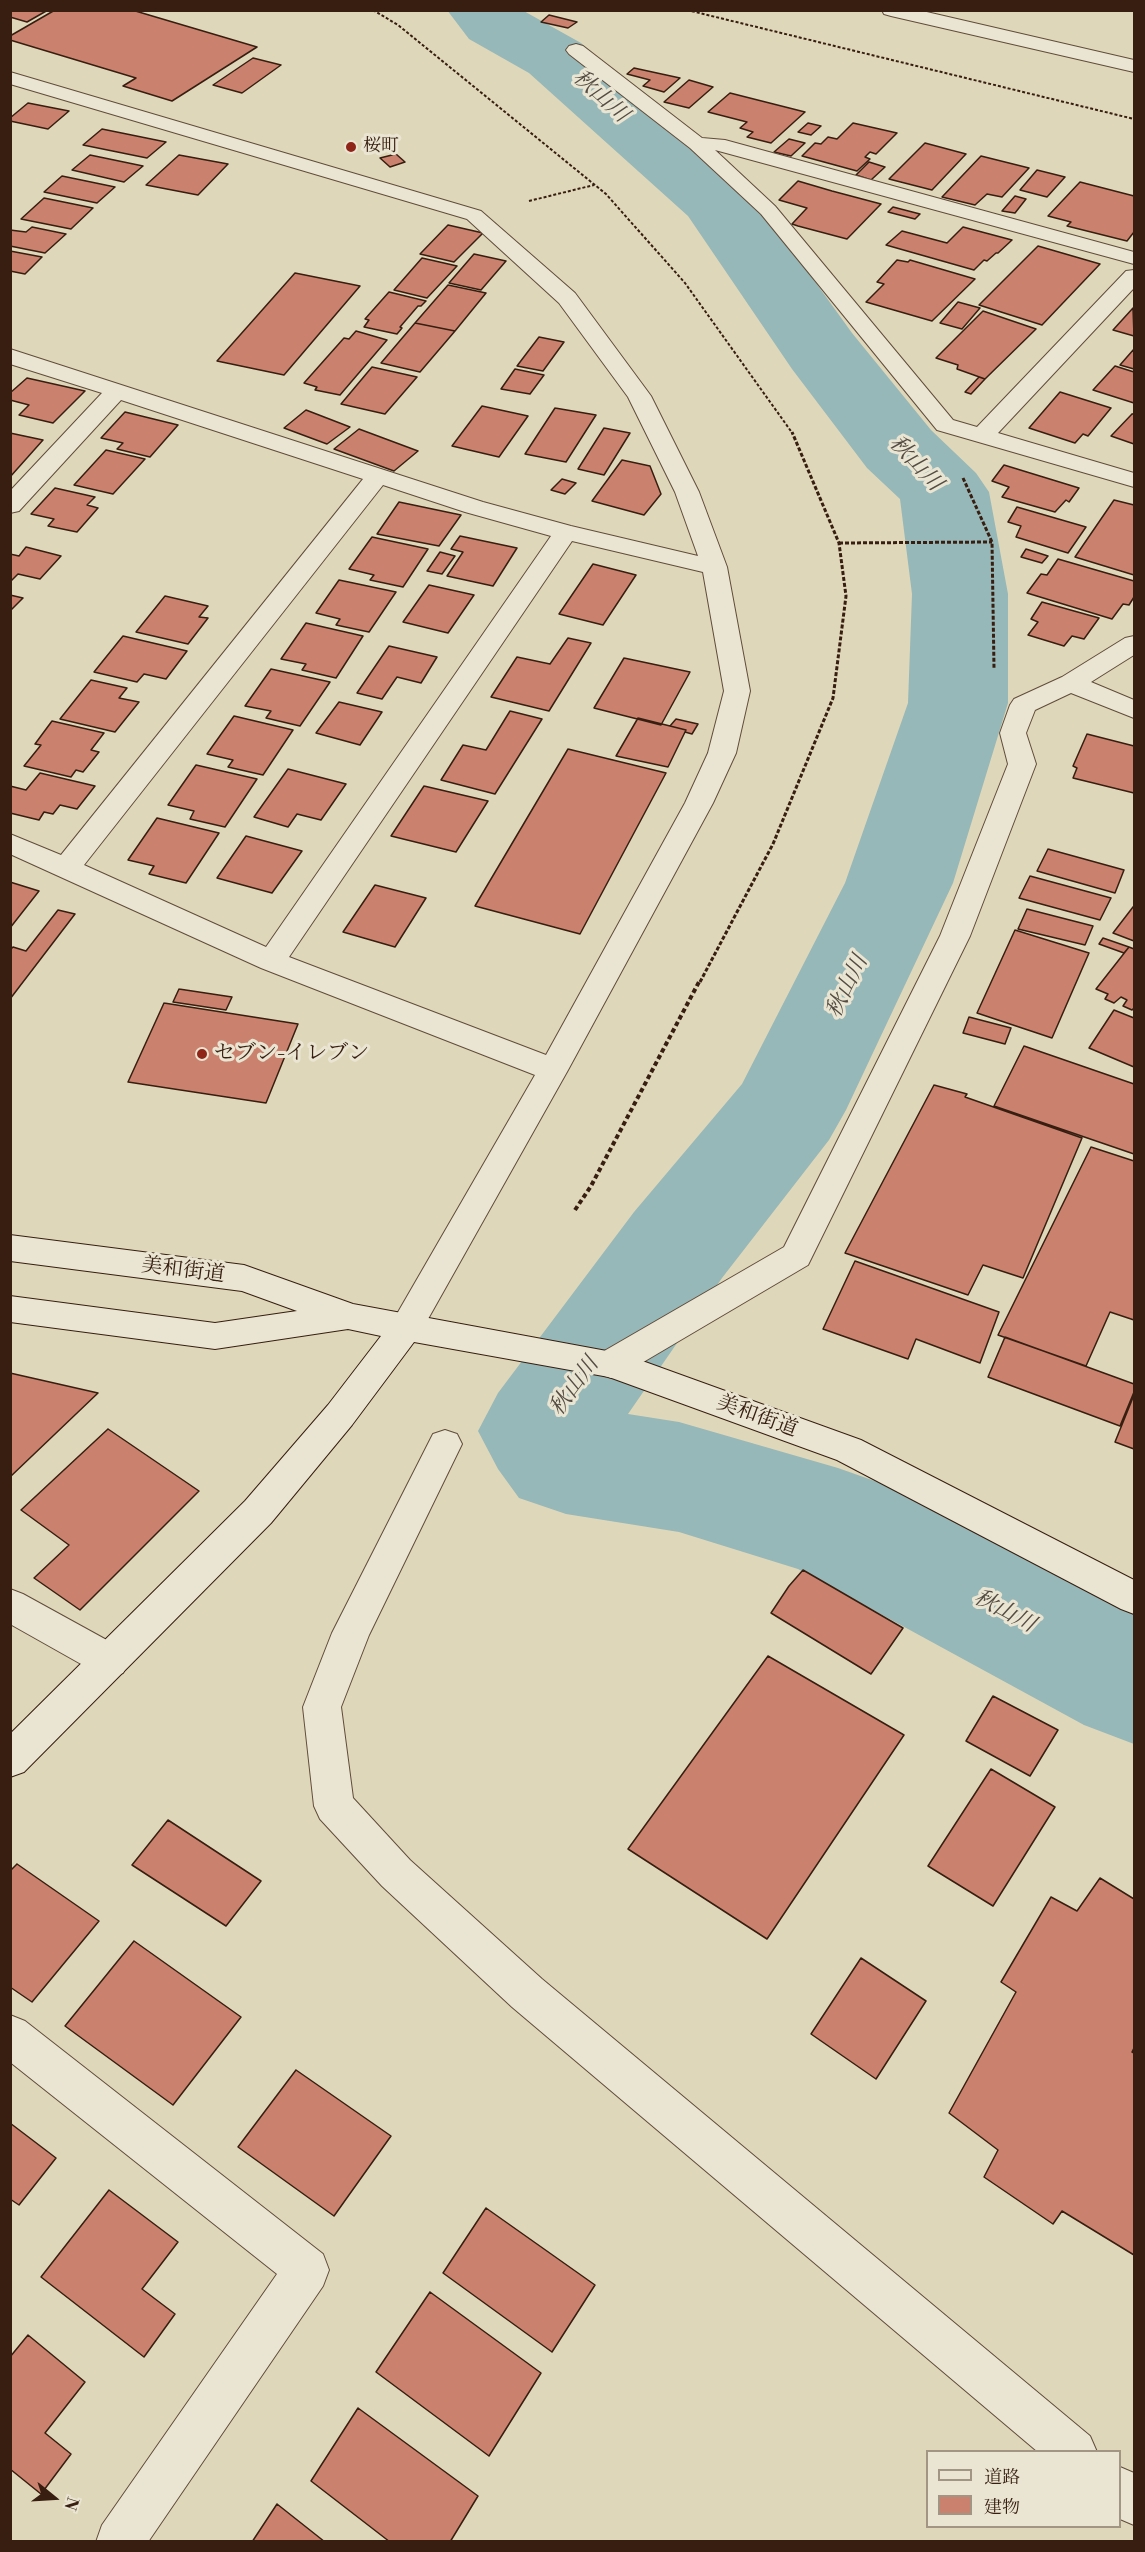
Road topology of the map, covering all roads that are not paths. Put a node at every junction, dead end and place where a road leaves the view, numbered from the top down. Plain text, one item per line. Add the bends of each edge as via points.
1 (891, 10) edge
2 (576, 50) dead end
3 (1134, 66) edge
4 (10, 78) edge
5 (697, 144) junction
6 (1134, 258) edge
7 (1134, 276) edge
8 (10, 356) edge
9 (117, 391) junction
10 (982, 436) junction
11 (378, 476) junction
12 (1134, 480) edge
13 (10, 506) edge
14 (566, 532) junction
15 (715, 567) junction
16 (1134, 644) edge
17 (1071, 683) junction
18 (1134, 710) edge
19 (10, 843) edge
20 (64, 869) junction
21 (271, 961) junction
22 (554, 1070) junction
23 (10, 1248) edge
24 (10, 1309) edge
25 (351, 1317) junction
26 (407, 1326) junction
27 (611, 1364) junction
28 (445, 1444) dead end
29 (1134, 1598) edge
30 (10, 1605) edge
31 (110, 1661) junction
32 (10, 1760) edge
33 (10, 2035) edge
34 (1073, 2450) edge
35 (1121, 2492) edge
36 (1134, 2502) edge
37 (119, 2541) edge

1 - 3 street
2 - 5 street
4 - 15 street via 474,215 567,298 639,396 687,492
5 - 6 street via 718,144
5 - 10 street via 768,210 945,425
7 - 10 street
8 - 9 street
9 - 11 street
9 - 13 street
10 - 12 street
11 - 14 street
11 - 20 street
14 - 15 street
14 - 21 street
15 - 22 street via 737,691 722,753 699,803
16 - 17 street
17 - 18 street
17 - 27 street via 1023,705 1013,733 1022,764 955,936 796,1256
19 - 20 street
20 - 21 street
21 - 22 street
22 - 26 street
23 - 25 street, 美和街道 via 244,1278
24 - 25 street, 美和街道 via 214,1336
25 - 26 street, 美和街道
26 - 27 street, 美和街道
26 - 31 street via 340,1415 258,1512
27 - 29 street, 美和街道 via 849,1450
28 - 34 street via 351,1633 322,1707 334,1806 396,1873 527,1994
30 - 31 street
31 - 32 street
33 - 37 street via 307,2270
35 - 36 street

